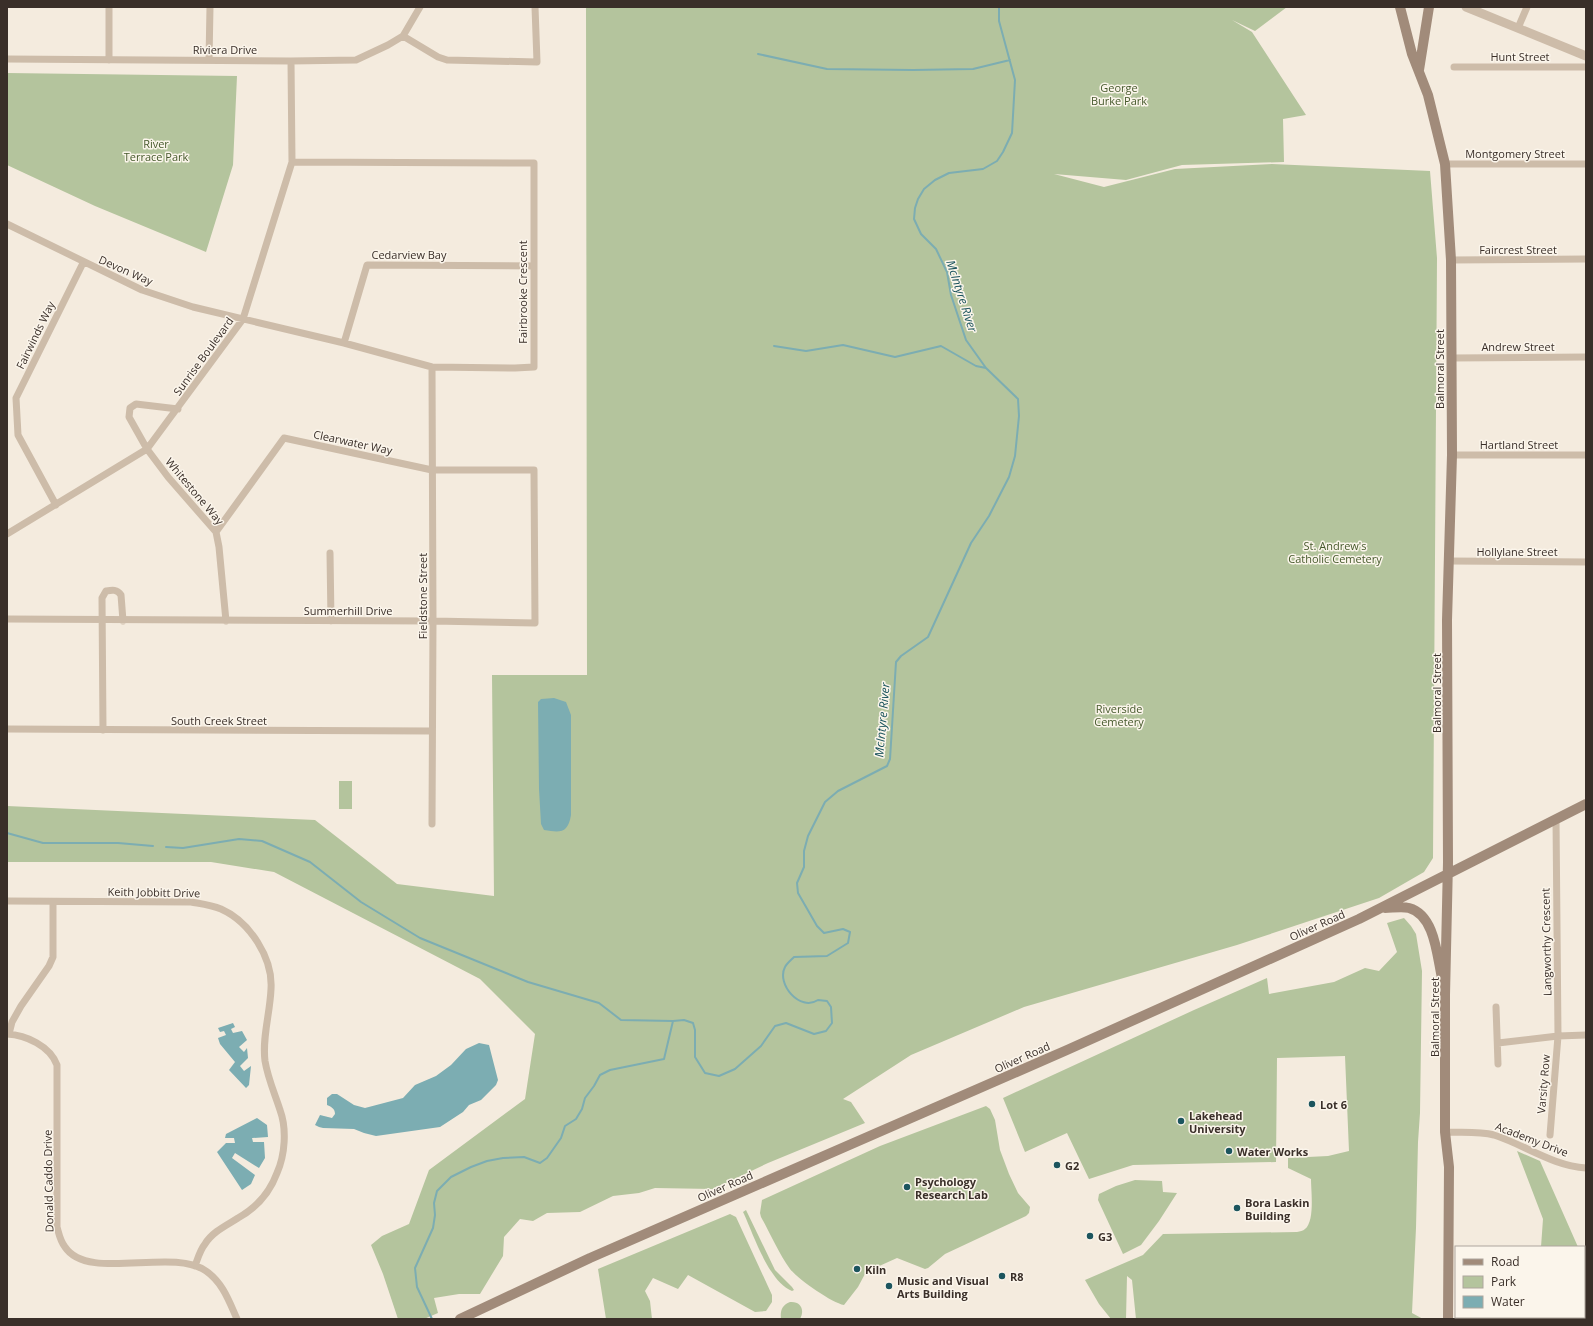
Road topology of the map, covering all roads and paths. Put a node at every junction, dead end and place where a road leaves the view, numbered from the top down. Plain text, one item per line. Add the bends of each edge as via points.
1 (109, 7) edge
2 (210, 7) edge
3 (420, 7) edge
4 (535, 7) edge
5 (1400, 7) edge
6 (1429, 7) edge
7 (1466, 7) edge
8 (1527, 7) edge
9 (1518, 28) junction
10 (403, 36) junction
11 (1586, 56) edge
12 (7, 59) edge
13 (109, 60) junction
14 (210, 60) junction
15 (291, 61) junction
16 (1454, 67) dead end
17 (1586, 67) edge
18 (1419, 70) junction
19 (292, 162) junction
20 (1444, 164) junction
21 (1586, 164) edge
22 (7, 224) edge
23 (1586, 259) edge
24 (1451, 260) junction
25 (83, 263) junction
26 (533, 266) junction
27 (243, 319) junction
28 (344, 343) junction
29 (1586, 357) edge
30 (1451, 358) junction
31 (432, 367) junction
32 (178, 409) junction
33 (147, 449) junction
34 (1452, 455) junction
35 (1586, 455) edge
36 (432, 470) junction
37 (534, 470) joint
38 (56, 505) junction
39 (216, 532) junction
40 (7, 534) edge
41 (330, 553) dead end
42 (1449, 561) junction
43 (1586, 562) edge
44 (7, 619) edge
45 (102, 620) junction
46 (122, 620) junction
47 (226, 621) junction
48 (331, 621) junction
49 (433, 621) junction
50 (7, 729) edge
51 (103, 730) junction
52 (432, 731) junction
53 (1586, 804) edge
54 (1556, 820) junction
55 (432, 824) dead end
56 (1448, 874) junction
57 (7, 901) edge
58 (53, 902) junction
59 (1383, 908) junction
60 (1446, 995) junction
61 (1496, 1007) dead end
62 (8, 1034) edge
63 (1586, 1035) edge
64 (1558, 1036) junction
65 (1498, 1042) junction
66 (1498, 1064) dead end
67 (1445, 1132) junction
68 (1550, 1135) dead end
69 (1586, 1168) edge
70 (195, 1266) junction
71 (237, 1319) edge
72 (460, 1319) edge
73 (1448, 1319) edge

1 - 13 street
2 - 14 street
3 - 10 street, Riviera Drive
4 - 10 street via 537,62 447,60
5 - 18 main road, Balmoral Street via 1412,54
6 - 18 main road
7 - 9 street
8 - 9 street
9 - 11 street
10 - 15 street, Riviera Drive via 356,60
12 - 13 street, Riviera Drive
13 - 14 street, Riviera Drive
14 - 15 street, Riviera Drive
15 - 19 street, Sunrise Boulevard
16 - 17 street, Hunt Street
18 - 20 main road, Balmoral Street via 1428,95
19 - 26 street, Fairbrooke Crescent via 534,163
19 - 27 street, Sunrise Boulevard
20 - 21 street, Montgomery Street
20 - 24 main road, Balmoral Street
22 - 25 street, Devon Way
23 - 24 street, Faircrest Street
24 - 30 main road, Balmoral Street
25 - 27 street, Devon Way via 142,290 193,307
25 - 38 street, Fairwinds Way via 16,398 18,435
26 - 28 street, Cedarview Bay via 367,265
26 - 31 street, Fairbrooke Crescent via 534,366
27 - 28 street, Fairbrooke Crescent
27 - 32 street, Sunrise Boulevard
28 - 31 street, Fairbrooke Crescent
29 - 30 street, Andrew Street
30 - 34 main road, Balmoral Street
31 - 36 street, Fieldstone Street
32 - 33 street, Sunrise Boulevard
32 - 33 street, Whitestone Way via 142,404 130,408 129,417
33 - 38 street, Sunrise Boulevard
33 - 39 street, Whitestone Way
34 - 35 street, Hartland Street
34 - 42 main road, Balmoral Street
36 - 37 street, Clearwater Way
36 - 39 street, Clearwater Way via 284,438
36 - 49 street, Fieldstone Street
37 - 49 street, Summerhill Drive via 535,623
38 - 40 street, Sunrise Boulevard
39 - 47 street, Whitestone Way
41 - 48 street
42 - 43 street, Hollylane Street
42 - 56 main road, Balmoral Street
44 - 45 street, Summerhill Drive
45 - 46 street, Summerhill Drive
45 - 46 street via 102,598 104,592 110,590 122,595
45 - 51 street
46 - 47 street, Summerhill Drive
47 - 48 street, Summerhill Drive
48 - 49 street, Summerhill Drive
49 - 52 street, Fieldstone Street
50 - 51 street, South Creek Street
51 - 52 street, South Creek Street
52 - 55 street, Fieldstone Street
53 - 54 main road, Oliver Road
54 - 56 main road, Oliver Road
54 - 64 street, Langworthy Crescent
56 - 59 main road, Oliver Road
56 - 60 main road, Balmoral Street
57 - 58 street, Keith Jobbitt Drive
58 - 62 street via 53,957 21,1006
58 - 70 street, Keith Jobbitt Drive via 191,902 208,905 222,910 241,923 260,945 272,981 264,1044 268,1076 282,1118 282,1157 277,1173 258,1203 205,1243
59 - 60 main road via 1409,908 1426,919 1431,928
59 - 72 main road, Oliver Road via 1067,1050 590,1258
60 - 67 main road, Balmoral Street
61 - 65 street
62 - 70 street, Donald Caddo Drive via 25,1037 40,1045 55,1059 57,1066 57,1227 65,1248 73,1255 91,1262 178,1262
63 - 64 street
64 - 65 street
64 - 68 street, Varsity Row
65 - 66 street
67 - 69 street, Academy Drive via 1492,1135 1548,1159
67 - 73 main road, Balmoral Street via 1449,1167
70 - 71 street, Donald Caddo Drive via 205,1270 223,1288

